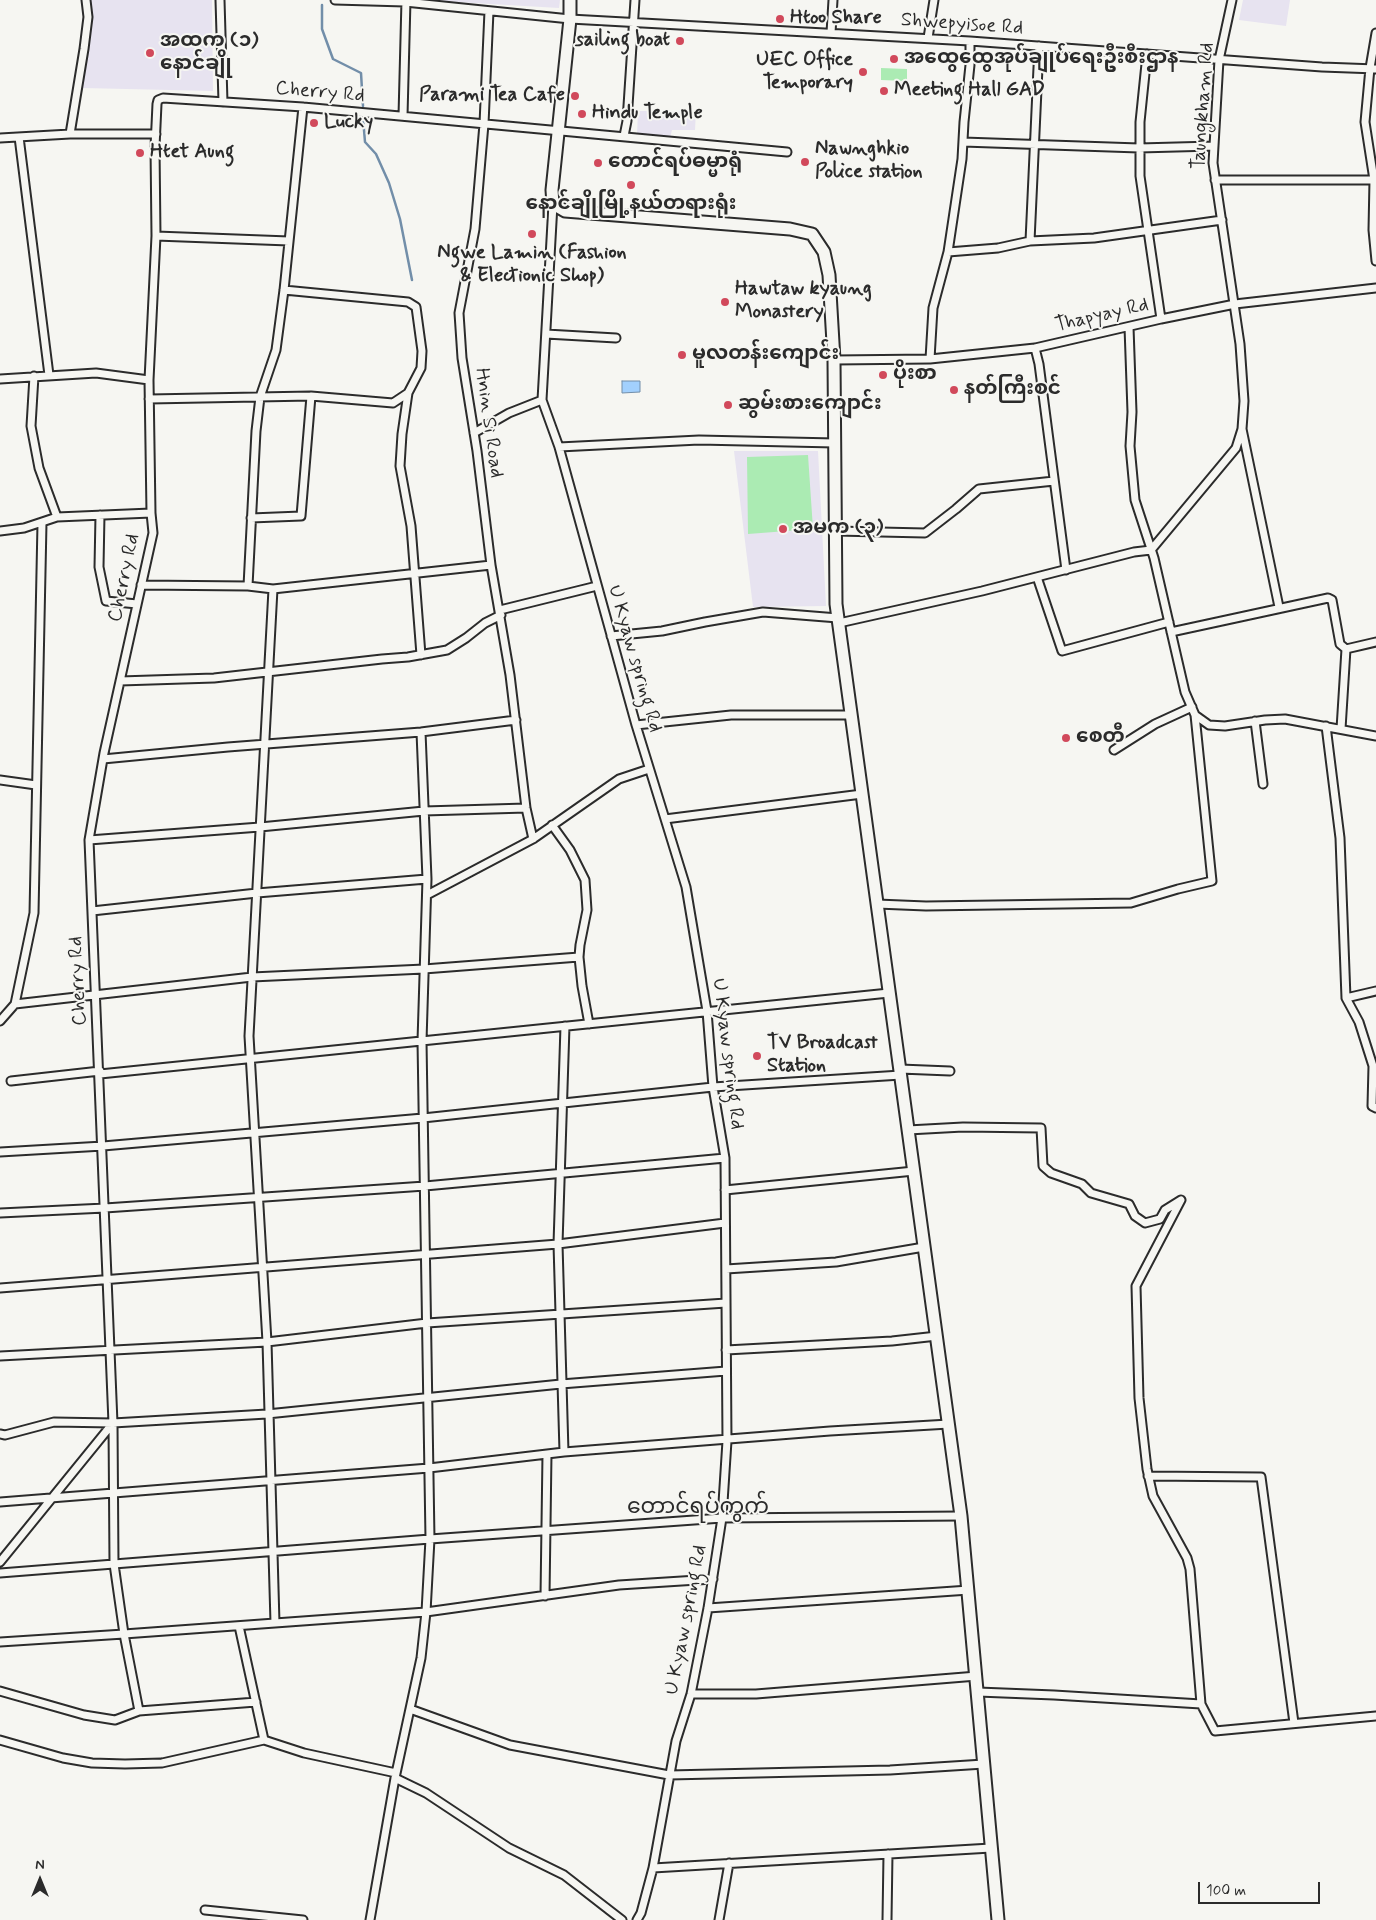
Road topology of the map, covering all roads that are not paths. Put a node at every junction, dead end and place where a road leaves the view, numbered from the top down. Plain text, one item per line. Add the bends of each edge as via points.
1 (86, 0) edge
2 (220, 0) edge
3 (335, 0) edge
4 (570, 0) edge
5 (635, 0) edge
6 (833, 0) edge
7 (934, 0) edge
8 (1232, 0) edge
9 (406, 1) edge
10 (489, 11) junction
11 (570, 18) junction
12 (633, 22) junction
13 (831, 33) junction
14 (1376, 33) edge
15 (928, 38) junction
16 (970, 41) junction
17 (1040, 46) junction
18 (1147, 54) junction
19 (1218, 60) junction
20 (1373, 69) edge
21 (223, 102) junction
22 (303, 107) junction
23 (403, 116) junction
24 (484, 124) junction
25 (558, 132) junction
26 (70, 134) junction
27 (156, 134) junction
28 (624, 136) junction
29 (19, 137) junction
30 (0, 138) edge
31 (963, 142) junction
32 (1035, 145) junction
33 (1214, 146) junction
34 (1139, 148) junction
35 (787, 152) dead end
36 (1215, 180) junction
37 (1375, 180) edge
38 (553, 204) junction
39 (1222, 220) junction
40 (1149, 231) junction
41 (156, 236) junction
42 (289, 241) junction
43 (1030, 241) junction
44 (948, 252) junction
45 (1376, 261) edge
46 (1376, 288) edge
47 (284, 290) junction
48 (1235, 304) junction
49 (1161, 318) junction
50 (1129, 327) junction
51 (546, 334) junction
52 (616, 338) dead end
53 (1035, 348) junction
54 (834, 360) junction
55 (930, 360) junction
56 (49, 375) junction
57 (34, 376) junction
58 (0, 379) edge
59 (149, 380) junction
60 (408, 393) junction
61 (311, 396) junction
62 (149, 398) junction
63 (260, 398) junction
64 (542, 400) junction
65 (1242, 429) junction
66 (474, 433) junction
67 (835, 443) junction
68 (558, 447) junction
69 (1054, 481) junction
70 (151, 513) junction
71 (100, 515) junction
72 (57, 517) junction
73 (252, 518) junction
74 (42, 524) junction
75 (0, 530) edge
76 (836, 531) junction
77 (1151, 550) junction
78 (490, 565) junction
79 (1066, 570) junction
80 (416, 573) junction
81 (1037, 577) junction
82 (141, 585) junction
83 (248, 586) junction
84 (597, 586) junction
85 (273, 589) junction
86 (137, 604) junction
87 (1279, 608) junction
88 (500, 612) junction
89 (838, 620) junction
90 (1168, 622) junction
91 (1171, 632) junction
92 (611, 636) junction
93 (1376, 642) edge
94 (1346, 649) junction
95 (421, 655) junction
96 (268, 671) junction
97 (120, 681) junction
98 (1192, 707) junction
99 (851, 715) junction
100 (1195, 715) junction
101 (516, 720) junction
102 (1254, 721) junction
103 (636, 724) junction
104 (1326, 726) junction
105 (1341, 729) junction
106 (421, 732) junction
107 (1376, 736) edge
108 (265, 745) junction
109 (1114, 750) dead end
110 (103, 759) junction
111 (649, 769) junction
112 (0, 780) edge
113 (1263, 784) dead end
114 (36, 785) junction
115 (862, 794) junction
116 (526, 808) junction
117 (424, 811) junction
118 (665, 819) junction
119 (552, 825) junction
120 (260, 827) junction
121 (533, 839) junction
122 (89, 840) junction
123 (427, 879) junction
124 (257, 893) junction
125 (427, 895) junction
126 (877, 904) junction
127 (92, 911) junction
128 (579, 957) junction
129 (424, 969) junction
130 (252, 977) junction
131 (1376, 991) edge
132 (889, 993) junction
133 (96, 994) junction
134 (1346, 998) junction
135 (15, 1004) junction
136 (708, 1011) junction
137 (0, 1021) edge
138 (589, 1024) junction
139 (565, 1026) junction
140 (422, 1041) junction
141 (250, 1058) junction
142 (950, 1071) dead end
143 (100, 1072) junction
144 (900, 1072) junction
145 (11, 1081) dead end
146 (713, 1087) junction
147 (562, 1103) junction
148 (1376, 1108) edge
149 (423, 1118) junction
150 (908, 1130) junction
151 (255, 1132) junction
152 (103, 1146) junction
153 (0, 1152) edge
154 (725, 1158) junction
155 (914, 1172) junction
156 (560, 1174) junction
157 (425, 1186) junction
158 (725, 1190) junction
159 (258, 1198) junction
160 (105, 1208) junction
161 (0, 1212) edge
162 (725, 1223) junction
163 (558, 1244) junction
164 (924, 1247) junction
165 (426, 1255) junction
166 (262, 1268) junction
167 (726, 1269) junction
168 (108, 1279) junction
169 (0, 1288) edge
170 (726, 1302) junction
171 (560, 1313) junction
172 (427, 1323) junction
173 (936, 1336) junction
174 (267, 1342) junction
175 (110, 1349) junction
176 (726, 1350) junction
177 (0, 1356) edge
178 (726, 1371) junction
179 (562, 1384) junction
180 (428, 1398) junction
181 (269, 1414) junction
182 (949, 1424) junction
183 (113, 1426) junction
184 (0, 1434) edge
185 (727, 1440) junction
186 (564, 1452) junction
187 (547, 1454) junction
188 (429, 1468) junction
189 (1148, 1476) junction
190 (271, 1481) junction
191 (115, 1492) junction
192 (51, 1498) junction
193 (0, 1502) edge
194 (961, 1516) junction
195 (722, 1518) junction
196 (546, 1530) junction
197 (430, 1538) junction
198 (273, 1552) junction
199 (0, 1561) edge
200 (114, 1564) junction
201 (0, 1572) edge
202 (712, 1579) junction
203 (969, 1590) junction
204 (545, 1596) junction
205 (708, 1608) junction
206 (426, 1612) junction
207 (275, 1623) junction
208 (240, 1626) junction
209 (124, 1634) junction
210 (0, 1642) edge
211 (977, 1676) junction
212 (0, 1692) edge
213 (978, 1692) junction
214 (691, 1694) junction
215 (256, 1702) junction
216 (1201, 1704) junction
217 (410, 1709) junction
218 (139, 1711) junction
219 (1376, 1716) edge
220 (1294, 1724) junction
221 (0, 1740) edge
222 (264, 1740) junction
223 (984, 1764) junction
224 (395, 1775) junction
225 (669, 1776) junction
226 (991, 1848) junction
227 (888, 1854) junction
228 (729, 1863) junction
229 (653, 1868) junction
230 (205, 1910) dead end
231 (303, 1920) edge
232 (370, 1920) edge
233 (622, 1920) edge
234 (637, 1920) edge
235 (719, 1920) edge
236 (887, 1920) edge
237 (998, 1920) edge

1 - 26 street via 88,17
2 - 21 street
3 - 9 street, Shwepyisoe Rd
4 - 11 highway
5 - 12 street
6 - 13 street
7 - 15 street
8 - 19 street, Taungkham Rd
9 - 10 street, Shwepyisoe Rd
9 - 23 street
10 - 11 street, Shwepyisoe Rd
10 - 24 street, Hnin Si Road
11 - 12 street, Shwepyisoe Rd
11 - 25 highway
12 - 13 street, Shwepyisoe Rd
12 - 28 street
13 - 15 street, Shwepyisoe Rd
14 - 20 street
15 - 16 street, Shwepyisoe Rd
16 - 17 street, Shwepyisoe Rd
16 - 31 street
17 - 18 street, Shwepyisoe Rd
17 - 32 street
18 - 19 street, Shwepyisoe Rd
18 - 34 street
19 - 20 street, Shwepyisoe Rd
19 - 33 street, Taungkham Rd
20 - 37 street via 1365,122
21 - 22 street, Cherry Rd
21 - 27 street, Cherry Rd via 158,100
22 - 23 street, Cherry Rd
22 - 42 street
23 - 24 street, Cherry Rd
24 - 25 street, Cherry Rd
24 - 66 street, Hnin Si Road via 475,228 459,313 462,358
25 - 28 street, Cherry Rd
25 - 38 highway
26 - 27 street
26 - 29 street
27 - 41 street, Cherry Rd
28 - 35 street, Cherry Rd
29 - 30 street
29 - 56 street
31 - 32 street
31 - 44 street
32 - 34 street
32 - 43 street
33 - 34 street
33 - 36 street, Taungkham Rd
34 - 40 street
36 - 37 street
36 - 39 street, Taungkham Rd
37 - 45 street via 1372,230
38 - 51 street, U Kyaw spring Rd
38 - 54 highway via 565,211 790,229 812,234 824,252 829,275
39 - 40 street
39 - 48 street, Taungkham Rd
40 - 43 street
40 - 49 street
41 - 42 street
41 - 59 street, Cherry Rd
42 - 47 street
43 - 44 street via 998,248
44 - 55 street via 933,308
46 - 48 street, Thapyay Rd
47 - 60 street via 408,302 416,307 421,368
47 - 63 street via 276,350
48 - 49 street, Thapyay Rd
48 - 65 street, Taungkham Rd via 1244,401
49 - 50 street, Thapyay Rd
50 - 53 street, Thapyay Rd
50 - 77 street via 1132,471 1135,500
51 - 52 street
51 - 64 street, U Kyaw spring Rd
53 - 55 street, Thapyay Rd
53 - 69 street via 1040,364
54 - 55 street, Thapyay Rd
54 - 67 highway
56 - 57 street
56 - 59 street via 96,373
57 - 58 street
57 - 72 street via 31,426 39,468
59 - 62 street, Cherry Rd
60 - 61 street via 393,403
60 - 80 street via 400,466
61 - 63 street
61 - 73 street via 301,516
62 - 63 street
62 - 70 street, Cherry Rd
63 - 73 street
64 - 66 street via 509,413
64 - 68 street, U Kyaw spring Rd
65 - 77 street via 1236,448
65 - 87 street
66 - 78 street, Hnin Si Road
67 - 68 street via 699,440
67 - 76 highway
68 - 84 street, U Kyaw spring Rd
69 - 76 street via 979,489 925,533
69 - 79 street
70 - 71 street
70 - 82 street, Cherry Rd via 153,533
71 - 72 street
71 - 86 street via 99,567 106,601
72 - 74 street
73 - 83 street
74 - 75 street
74 - 114 street
76 - 89 highway
77 - 79 street
77 - 90 street
78 - 80 street
78 - 88 street, Hnin Si Road
79 - 81 street
80 - 85 street
80 - 95 street
81 - 89 street
81 - 90 street via 1062,651
82 - 83 street
82 - 86 street, Cherry Rd
83 - 85 street
84 - 88 street
84 - 92 street, U Kyaw spring Rd
85 - 96 street
86 - 97 street, Cherry Rd
87 - 91 street
87 - 94 street via 1328,598 1332,600 1340,644
88 - 95 street via 447,650
88 - 101 street, Hnin Si Road
89 - 92 street via 763,612 662,631
89 - 99 highway
90 - 91 street
91 - 98 street via 1185,692
92 - 103 street, U Kyaw spring Rd
93 - 94 street
94 - 105 street
95 - 96 street
96 - 97 street via 214,678
96 - 108 street
97 - 110 street, Cherry Rd
98 - 100 street
98 - 109 street via 1155,724
99 - 103 street via 731,715
99 - 115 highway
100 - 102 street via 1209,724 1225,726
100 - 126 street via 1212,881 1131,903
101 - 106 street
101 - 116 street, Hnin Si Road
102 - 104 street via 1285,720
102 - 113 street
103 - 111 street, U Kyaw spring Rd
104 - 105 street
104 - 134 street via 1340,838
105 - 107 street
106 - 108 street
106 - 117 street
108 - 110 street
108 - 120 street
110 - 122 street, Cherry Rd
111 - 118 street, U Kyaw spring Rd
111 - 119 street via 620,780
112 - 114 street
114 - 135 street via 34,913
115 - 118 street
115 - 126 highway
116 - 117 street
116 - 121 street, Hnin Si Road
117 - 120 street
117 - 123 street
118 - 136 street, U Kyaw spring Rd via 686,887
119 - 121 street
119 - 128 street via 570,850 585,880 586,910
120 - 122 street
120 - 124 street
121 - 125 street
122 - 127 street, Cherry Rd
123 - 124 street
123 - 125 street
124 - 127 street
124 - 130 street
125 - 129 street
126 - 132 highway
127 - 133 street, Cherry Rd
128 - 129 street
128 - 138 street
129 - 130 street
129 - 140 street
130 - 133 street
130 - 141 street
131 - 134 street
132 - 136 street
132 - 144 highway
133 - 135 street
133 - 143 street, Cherry Rd
134 - 148 street via 1359,1022 1373,1066 1372,1106
135 - 137 street
136 - 138 street
136 - 146 street, U Kyaw spring Rd
138 - 139 street
139 - 140 street
139 - 147 street
140 - 141 street
140 - 149 street
141 - 143 street
141 - 151 street
142 - 144 street
143 - 145 street
143 - 152 street, Cherry Rd
144 - 146 street
144 - 150 highway
146 - 147 street
146 - 154 street, U Kyaw spring Rd
147 - 149 street
147 - 156 street
149 - 151 street
149 - 157 street
150 - 155 highway
150 - 189 street via 1041,1128 1042,1166 1082,1184 1091,1192 1129,1204 1135,1216 1145,1223 1160,1219 1165,1210 1181,1200 1136,1286 1139,1398
151 - 152 street
151 - 159 street
152 - 153 street
152 - 160 street, Cherry Rd
154 - 156 street
154 - 158 street, U Kyaw spring Rd
155 - 158 street
155 - 164 highway
156 - 157 street
156 - 163 street
157 - 159 street
157 - 165 street
158 - 162 street, U Kyaw spring Rd
159 - 160 street
159 - 166 street
160 - 161 street
160 - 168 street, Cherry Rd
162 - 163 street
162 - 167 street, U Kyaw spring Rd
163 - 165 street
163 - 171 street
164 - 167 street via 836,1262
164 - 173 highway
165 - 166 street
165 - 172 street
166 - 168 street
166 - 174 street
167 - 170 street, U Kyaw spring Rd
168 - 169 street
168 - 175 street, Cherry Rd
170 - 171 street
170 - 176 street, U Kyaw spring Rd
171 - 172 street
171 - 179 street
172 - 174 street
172 - 180 street
173 - 176 street
173 - 182 highway
174 - 175 street
174 - 181 street
175 - 177 street
175 - 183 street, Cherry Rd
176 - 178 street, U Kyaw spring Rd
178 - 179 street
178 - 185 street, U Kyaw spring Rd
179 - 180 street
179 - 186 street
180 - 181 street
180 - 188 street
181 - 183 street
181 - 190 street
182 - 185 street
182 - 194 highway
183 - 184 street via 54,1422
183 - 191 street, Cherry Rd
183 - 192 street
185 - 186 street
185 - 195 street, U Kyaw spring Rd
186 - 187 street
187 - 188 street
187 - 196 street
188 - 190 street
188 - 197 street
189 - 216 street via 1153,1496 1190,1569
189 - 220 street via 1261,1477
190 - 191 street
190 - 198 street
191 - 192 street
191 - 200 street, Cherry Rd
192 - 193 street
192 - 199 street
194 - 195 street
194 - 203 highway
195 - 196 street
195 - 202 street, U Kyaw spring Rd
196 - 197 street
196 - 204 street
197 - 198 street
197 - 206 street
198 - 200 street
198 - 207 street
200 - 201 street
200 - 209 street, Cherry Rd
202 - 204 street via 620,1585
202 - 205 street, U Kyaw spring Rd
203 - 205 street
203 - 211 highway
204 - 206 street
205 - 214 street, U Kyaw spring Rd
206 - 207 street
206 - 217 street via 421,1658
207 - 208 street
208 - 209 street
208 - 215 street
209 - 210 street
209 - 218 street, Cherry Rd
211 - 213 highway
211 - 214 street via 756,1694
212 - 218 street via 115,1720
213 - 216 street
213 - 223 highway
214 - 225 street, U Kyaw spring Rd
215 - 218 street
215 - 222 street
216 - 220 street via 1215,1731
217 - 224 street
217 - 225 street via 510,1745
219 - 220 street
221 - 222 street via 63,1758 125,1764 162,1762
222 - 224 street
223 - 225 street
223 - 226 highway
224 - 232 street
224 - 233 street via 509,1848 564,1875
225 - 229 street, U Kyaw spring Rd
226 - 227 street
226 - 237 highway
227 - 228 street
227 - 236 street
228 - 229 street
228 - 235 street
229 - 234 street, U Kyaw spring Rd
230 - 231 street

